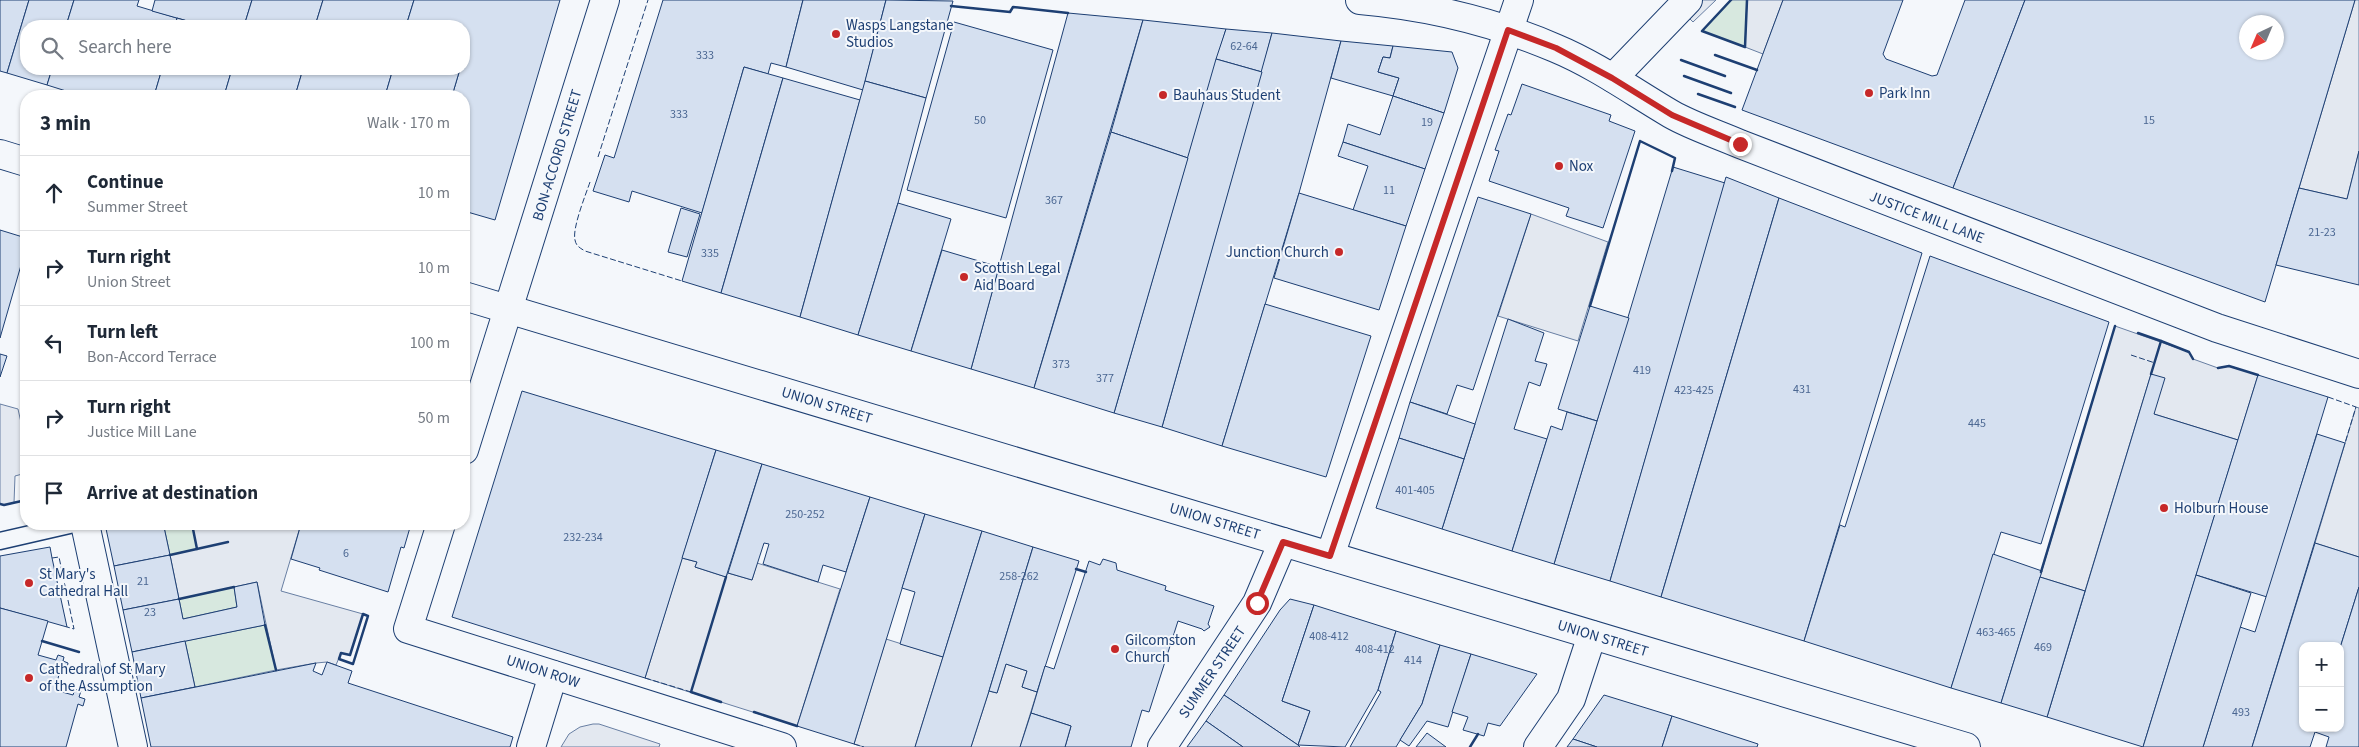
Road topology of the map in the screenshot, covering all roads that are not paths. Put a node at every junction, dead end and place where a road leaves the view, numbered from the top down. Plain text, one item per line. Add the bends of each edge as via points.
1 (605, 0) edge
2 (1360, 0) edge
3 (1519, 0) edge
4 (1688, 0) edge
5 (1508, 30) junction
6 (1612, 78) junction
7 (0, 154) edge
8 (20, 160) edge
9 (470, 298) edge
10 (508, 309) junction
11 (2359, 374) edge
12 (470, 431) edge
13 (48, 530) edge
14 (86, 530) edge
15 (439, 530) edge
16 (0, 541) edge
17 (1283, 542) junction
18 (1330, 556) junction
19 (1592, 635) junction
20 (554, 675) junction
21 (1932, 742) edge
22 (132, 747) edge
23 (531, 747) edge
24 (782, 747) edge
25 (1162, 747) edge
26 (1538, 747) edge
27 (1966, 747) edge

1 - 10 street, BON-ACCORD STREET
2 - 5 street, JUSTICE MILL LANE via 1462,15
3 - 5 street
4 - 6 street
5 - 6 street, JUSTICE MILL LANE via 1556,48
5 - 18 street
6 - 11 street, JUSTICE MILL LANE via 1672,115 1740,144 2181,315
7 - 8 street
9 - 10 street, UNION STREET
10 - 12 street
10 - 17 street, UNION STREET
13 - 16 lane
14 - 22 street
15 - 20 street, UNION ROW via 408,629
17 - 18 street, UNION STREET
17 - 25 street, SUMMER STREET via 1257,603
18 - 19 street, UNION STREET
19 - 21 street, UNION STREET
19 - 26 street via 1571,698
20 - 23 street
20 - 24 street, UNION ROW
21 - 27 street, UNION STREET

